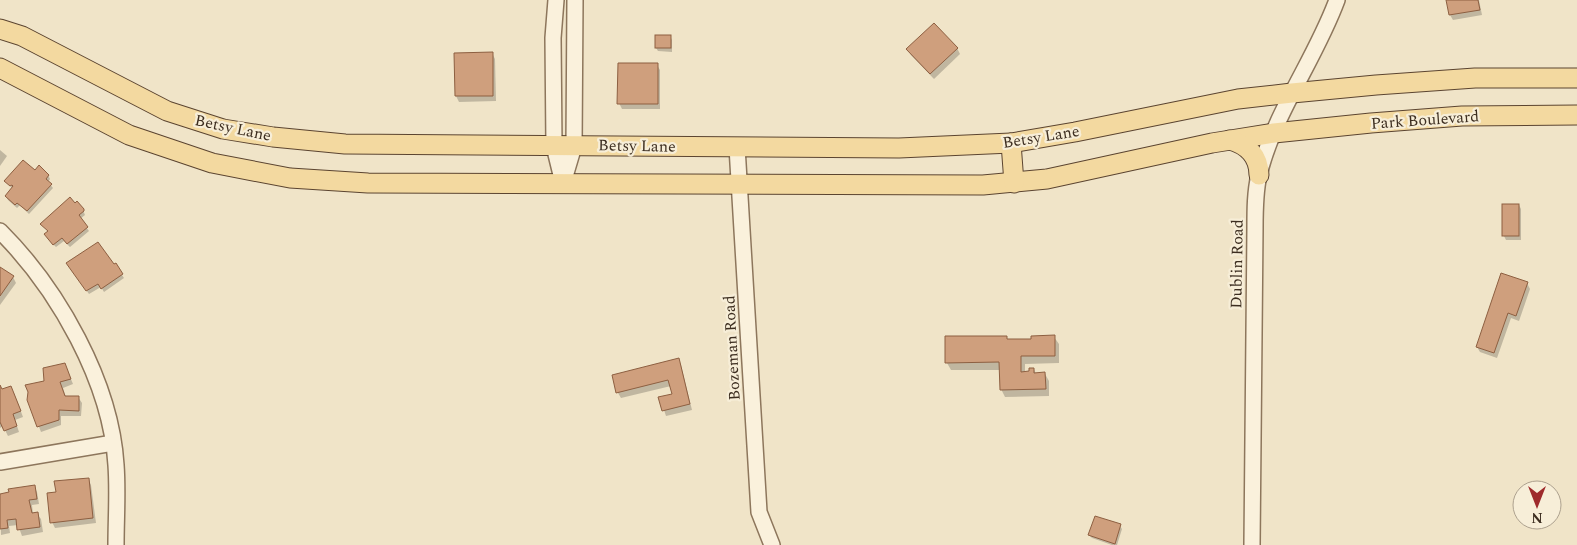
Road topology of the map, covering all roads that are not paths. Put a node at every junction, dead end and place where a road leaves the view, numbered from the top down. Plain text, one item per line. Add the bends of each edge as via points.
1 (556, 0) edge
2 (575, 0) edge
3 (1337, 0) edge
4 (0, 28) edge
5 (0, 68) edge
6 (574, 71) junction
7 (553, 72) junction
8 (1577, 78) edge
9 (1292, 93) junction
10 (1577, 115) edge
11 (1274, 133) junction
12 (1230, 140) junction
13 (1011, 143) junction
14 (554, 146) junction
15 (574, 146) junction
16 (737, 147) junction
17 (1259, 175) junction
18 (563, 183) junction
19 (1014, 183) junction
20 (740, 184) junction
21 (0, 231) edge
22 (113, 443) junction
23 (0, 462) edge
24 (116, 545) edge
25 (772, 545) edge
26 (1252, 545) edge

1 - 7 street
2 - 6 street
3 - 9 street, Dublin Road
4 - 14 main road, Betsy Lane via 22,36 167,111 223,129 345,144
5 - 18 main road via 129,134 212,163 290,178 368,183
6 - 7 street
6 - 15 street
7 - 14 street
8 - 9 main road via 1475,78
9 - 11 street, Dublin Road
9 - 13 main road, Betsy Lane via 1238,99
10 - 11 main road, Park Boulevard via 1462,116
11 - 12 main road
11 - 17 street, Dublin Road
12 - 17 main road via 1252,151 1258,162
12 - 19 main road via 1094,170
13 - 16 main road, Betsy Lane via 899,148
13 - 19 main road
14 - 15 main road, Betsy Lane
14 - 18 street
15 - 16 main road, Betsy Lane
15 - 18 street
16 - 20 street, Bozeman Road
17 - 26 street, Dublin Road via 1255,228
18 - 20 main road
19 - 20 main road via 899,186
20 - 25 street, Bozeman Road via 759,512
21 - 22 street via 39,275 81,346 101,394
22 - 23 street
22 - 24 street

